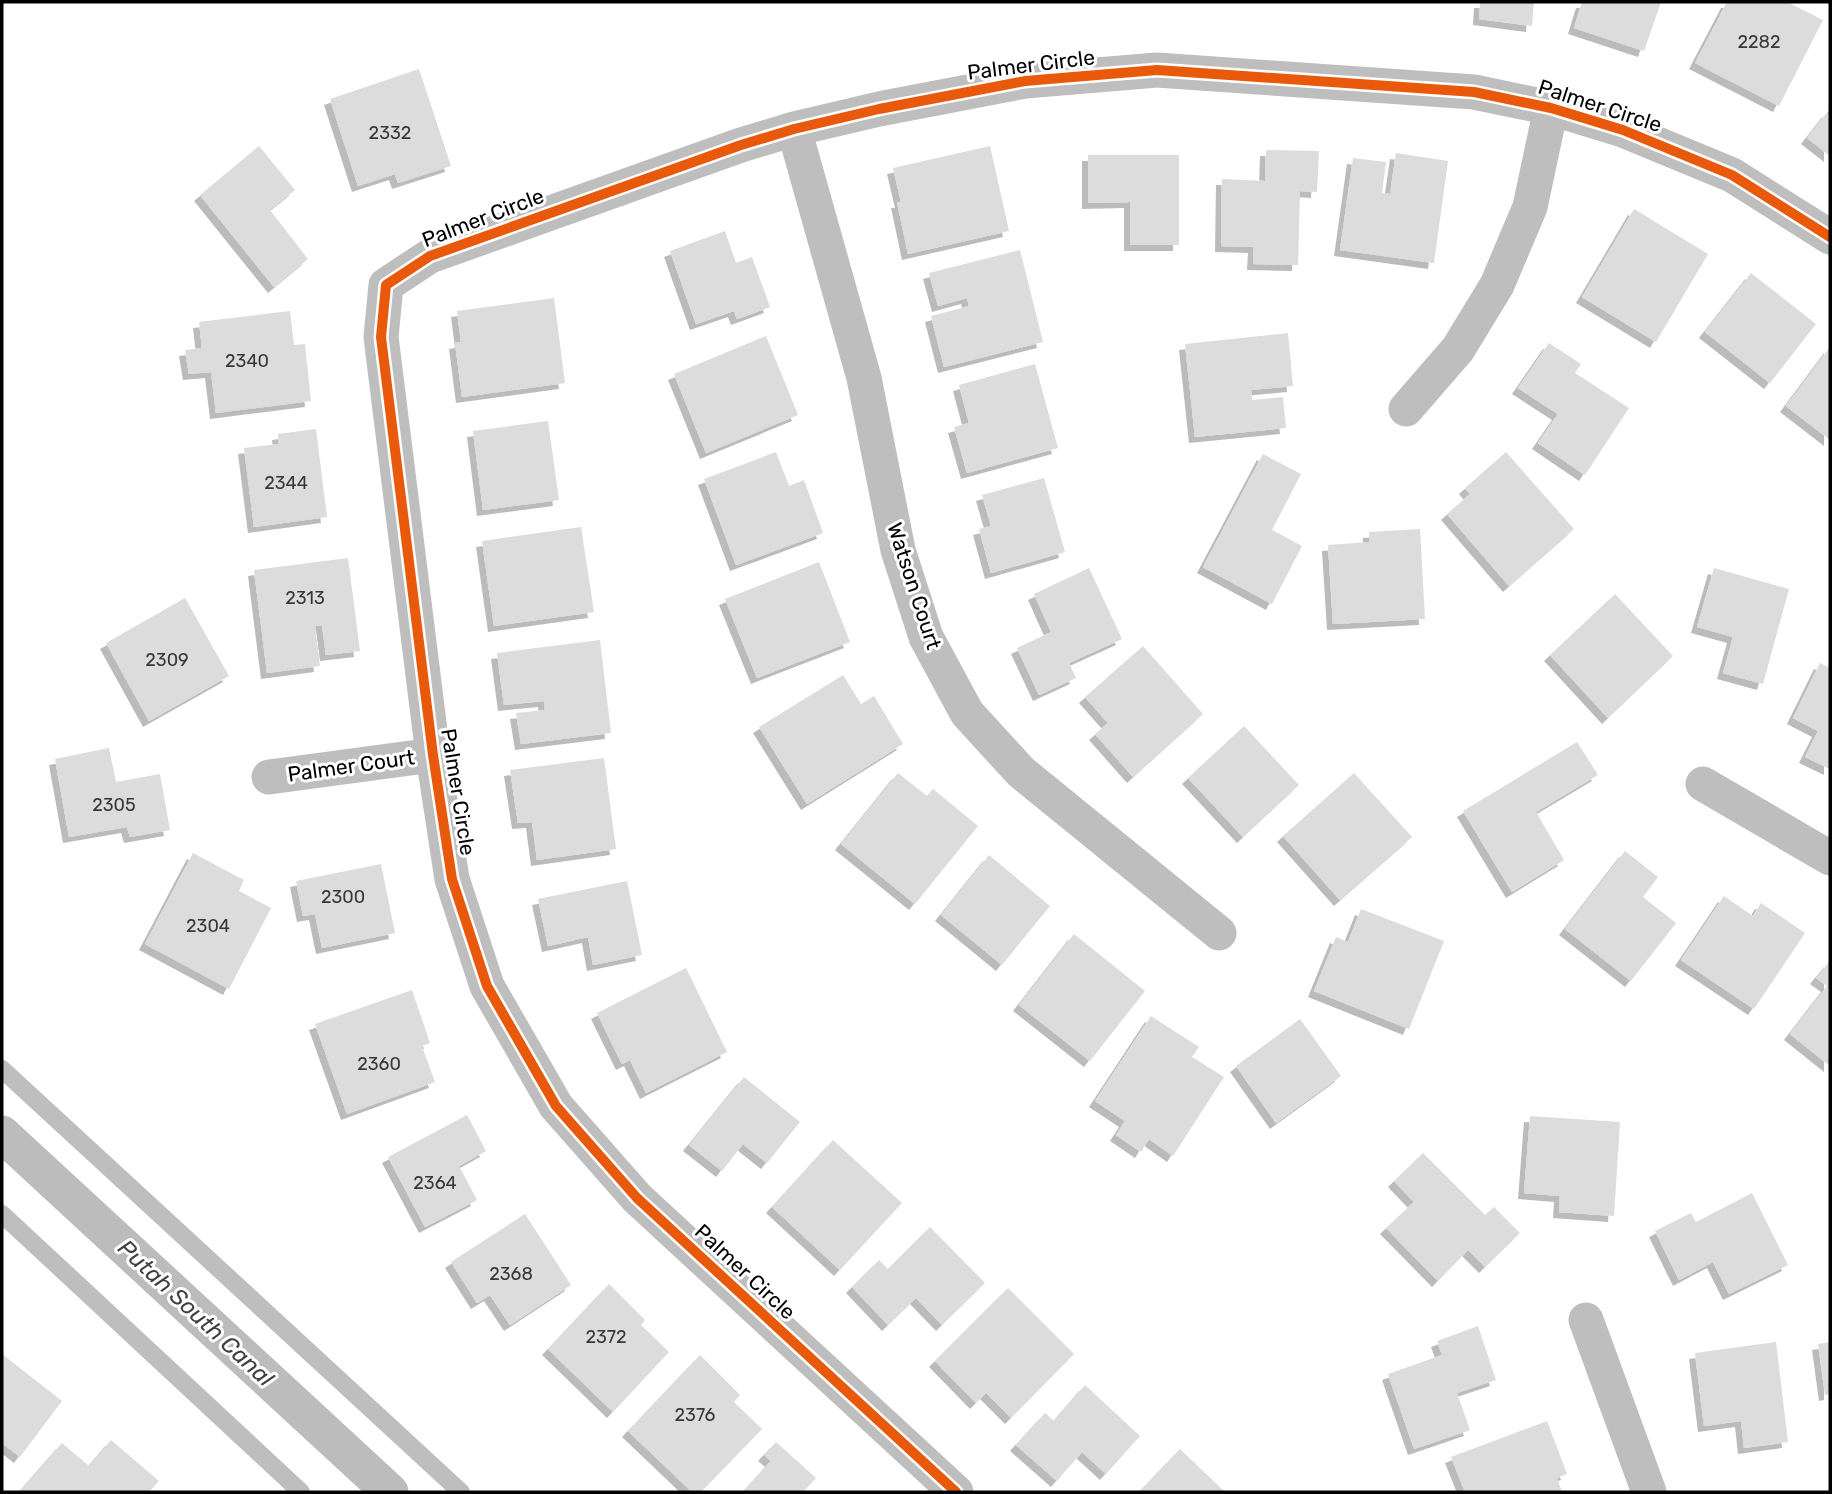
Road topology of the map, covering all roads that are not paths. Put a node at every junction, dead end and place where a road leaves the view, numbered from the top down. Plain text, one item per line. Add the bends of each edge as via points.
1 (1550, 108) junction
2 (793, 129) junction
3 (1830, 237) edge
4 (1406, 409) dead end
5 (433, 755) junction
6 (269, 778) dead end
7 (1703, 784) dead end
8 (1830, 858) edge
9 (1219, 933) dead end
10 (2, 1069) edge
11 (2, 1214) edge
12 (1586, 1320) dead end
13 (300, 1492) edge
14 (461, 1492) edge
15 (956, 1492) edge
16 (1649, 1492) edge

1 - 2 street, Palmer Circle via 1474,92 1157,70 1024,80
1 - 3 street, Palmer Circle via 1623,130 1732,175
1 - 4 street via 1530,207 1497,285 1458,349
2 - 5 street, Palmer Circle via 430,256 386,285 381,337
2 - 9 street, Watson Court via 864,378 898,550 926,637 967,713 1021,772
5 - 6 street, Palmer Court
5 - 15 street, Palmer Circle via 452,879 487,986 556,1106 637,1198
7 - 8 street
10 - 14 lane
11 - 13 lane
12 - 16 street

